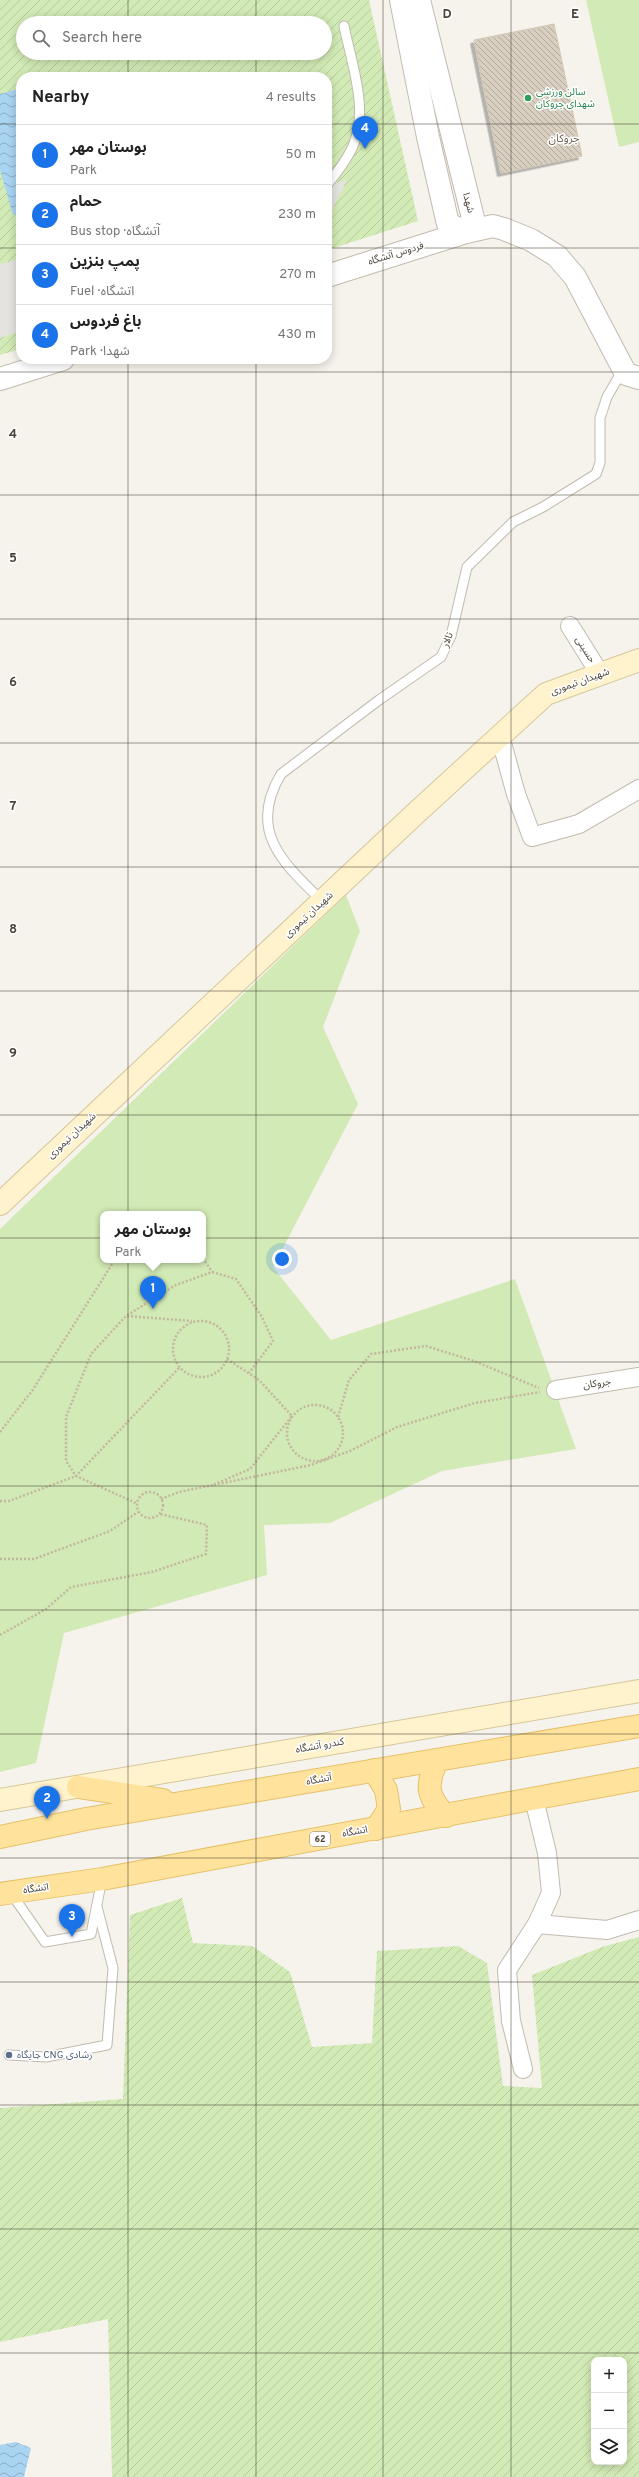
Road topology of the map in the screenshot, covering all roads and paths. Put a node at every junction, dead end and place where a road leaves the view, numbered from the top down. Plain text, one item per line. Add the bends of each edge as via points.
1 (401, 0) edge
2 (419, 0) edge
3 (344, 26) dead end
4 (332, 178) edge
5 (466, 232) junction
6 (332, 274) edge
7 (47, 364) edge
8 (632, 376) edge
9 (0, 379) edge
10 (570, 626) dead end
11 (639, 660) edge
12 (600, 674) junction
13 (500, 736) junction
14 (639, 789) edge
15 (323, 902) junction
16 (0, 1204) edge
17 (113, 1263) edge
18 (206, 1263) edge
19 (212, 1272) junction
20 (126, 1316) junction
21 (193, 1322) junction
22 (228, 1359) junction
23 (180, 1368) junction
24 (249, 1373) junction
25 (639, 1378) edge
26 (556, 1390) junction
27 (292, 1416) junction
28 (338, 1417) junction
29 (0, 1432) edge
30 (328, 1459) junction
31 (76, 1476) junction
32 (213, 1485) junction
33 (161, 1499) junction
34 (0, 1501) edge
35 (136, 1503) junction
36 (138, 1512) junction
37 (160, 1514) junction
38 (0, 1559) edge
39 (0, 1635) edge
40 (639, 1691) edge
41 (639, 1726) edge
42 (437, 1760) junction
43 (374, 1770) junction
44 (639, 1779) edge
45 (78, 1787) junction
46 (534, 1799) junction
47 (0, 1800) edge
48 (182, 1803) junction
49 (446, 1816) junction
50 (376, 1829) junction
51 (0, 1837) edge
52 (102, 1879) junction
53 (6, 1893) edge
54 (97, 1906) junction
55 (639, 1920) edge
56 (537, 1924) junction
57 (9, 2055) dead end
58 (523, 2069) dead end

1 - 5 street via 448,224
2 - 5 street, شهدا via 473,218
3 - 4 lane via 360,106 358,131 351,152
5 - 6 street, فردوس آتشگاه
5 - 8 street, فردوس آتشگاه via 493,226 531,240 557,256 575,277
7 - 9 street
8 - 15 lane, تالار via 618,378 607,397 600,418 600,463 596,474 543,507 513,522 468,567 451,636 441,657 281,774 271,791 267,820 271,842 281,859
10 - 12 street, حسینی
11 - 12 main road, شهیدان تیموری
12 - 13 main road, شهیدان تیموری via 546,694
13 - 14 street via 516,794 532,838 579,824
13 - 15 main road, شهیدان تیموری
15 - 16 main road, شهیدان تیموری
17 - 29 path via 32,1391
18 - 19 path
19 - 20 path via 176,1285
19 - 24 path via 236,1279 262,1317 272,1341
20 - 21 path
20 - 31 path via 91,1354 66,1417 66,1461
21 - 22 path via 211,1322 225,1333 230,1350
21 - 23 path via 184,1325 174,1340 174,1359
22 - 23 path via 223,1368 206,1377 196,1377
22 - 24 path
23 - 31 path
24 - 27 path via 259,1380
25 - 26 street, جروکان
26 - 28 path via 534,1387 474,1361 426,1346 371,1354 349,1380
26 - 30 path via 475,1402 397,1427
27 - 28 path via 298,1410 315,1405 332,1411
27 - 30 path via 286,1434 293,1452 310,1462
27 - 32 path via 250,1468
28 - 30 path via 343,1436 341,1445
30 - 32 path via 292,1470
31 - 34 path via 9,1501
31 - 35 path
32 - 33 path via 179,1492
33 - 35 path via 157,1494 149,1492 141,1496
33 - 37 path via 163,1506
35 - 36 path
36 - 37 path via 148,1519
36 - 38 path via 110,1531 34,1559
37 - 39 path via 207,1525 206,1554 152,1572 71,1587 46,1609
40 - 45 main road, کندرو آتشگاه
41 - 42 main road, آتشگاه
42 - 43 main road, آتشگاه
42 - 49 main road via 430,1776 429,1792 435,1805
43 - 48 main road, آتشگاه
43 - 50 main road via 386,1790 389,1809
44 - 46 main road, اتشگاه / 62
45 - 47 main road, کندرو آتشگاه
45 - 48 main road
46 - 49 main road, اتشگاه / 62
46 - 56 street via 547,1853 551,1893
48 - 51 main road, آتشگاه
49 - 50 main road, اتشگاه / 62
50 - 52 main road, اتشگاه / 62
52 - 53 main road, اتشگاه / 62
52 - 54 lane
53 - 54 lane via 45,1942 91,1934
54 - 57 lane via 113,1968 107,2046 46,2057
55 - 56 street via 607,1930
56 - 58 street via 507,1970 511,2021

